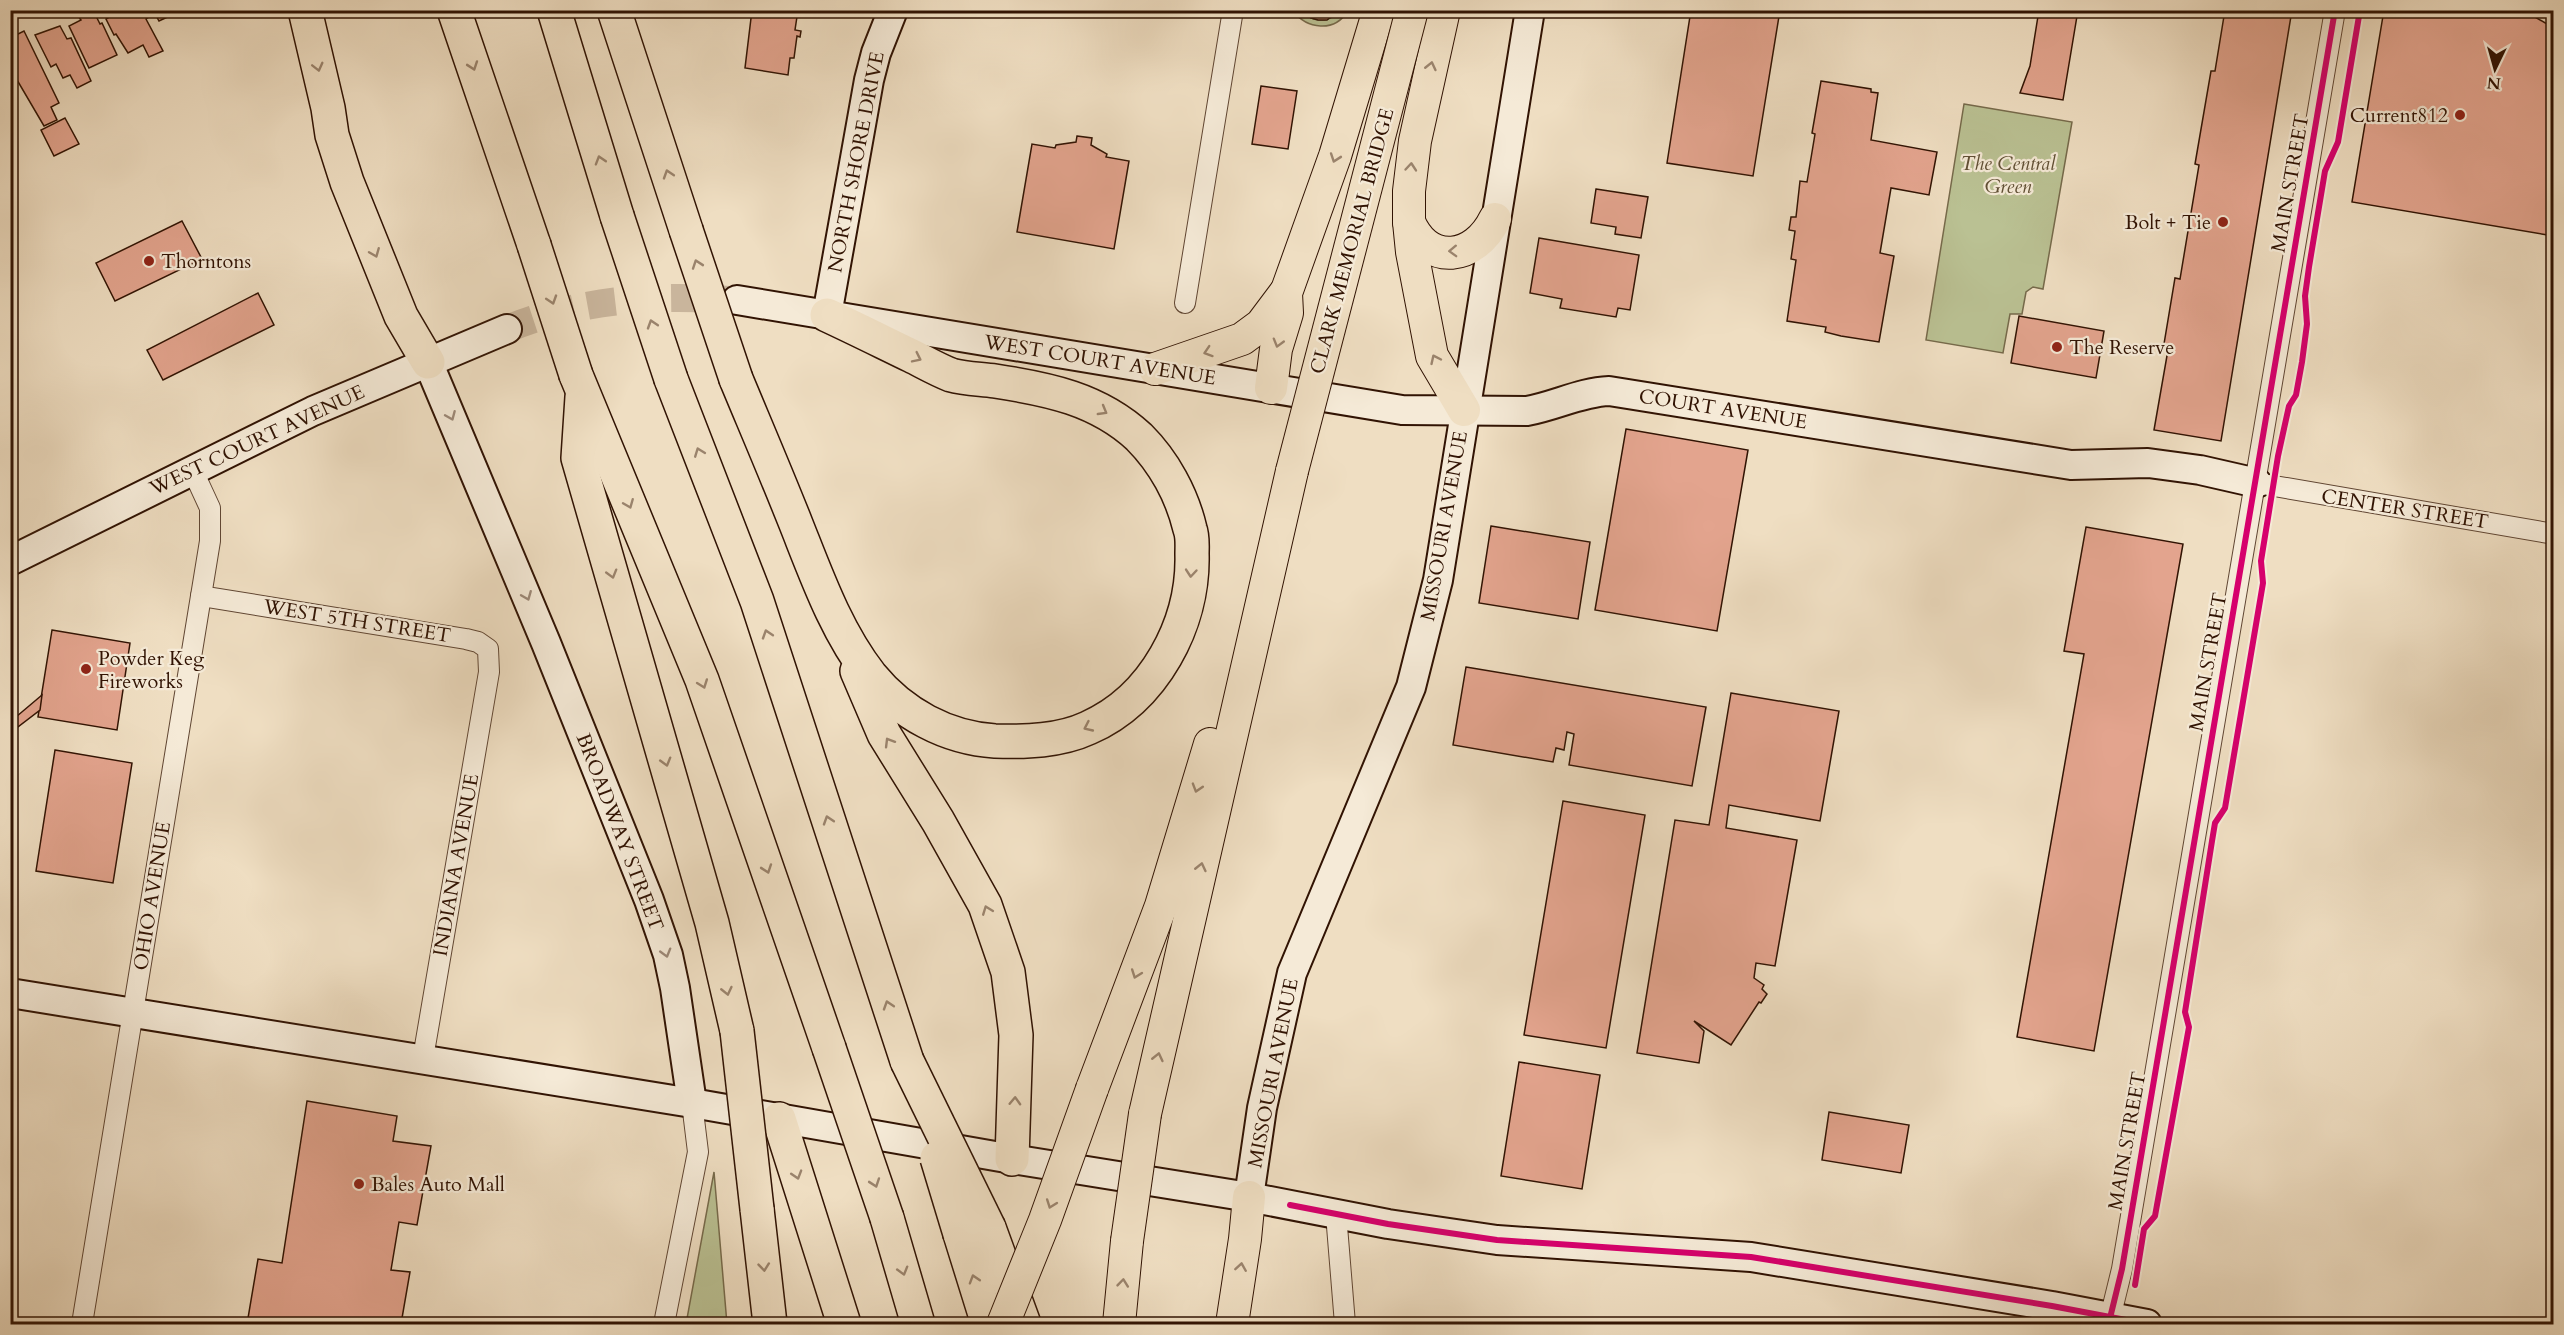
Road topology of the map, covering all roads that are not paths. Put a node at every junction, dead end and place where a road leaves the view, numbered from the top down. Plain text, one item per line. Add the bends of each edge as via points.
1 (304, 10) edge
2 (454, 10) edge
3 (554, 10) edge
4 (614, 10) edge
5 (893, 10) edge
6 (1233, 10) edge
7 (1379, 10) edge
8 (1412, 10) edge
9 (1444, 10) edge
10 (1530, 10) edge
11 (2336, 10) edge
12 (1495, 219) junction
13 (1409, 222) junction
14 (1286, 293) junction
15 (738, 300) tunnel mouth
16 (1185, 303) dead end
17 (826, 315) junction
18 (507, 329) tunnel mouth
19 (428, 362) junction
20 (1155, 369) junction
21 (580, 382) junction
22 (1271, 388) junction
23 (1464, 410) junction
24 (192, 469) junction
25 (1292, 471) junction
26 (2257, 483) junction
27 (2553, 534) edge
28 (10, 561) edge
29 (819, 582) junction
30 (201, 596) junction
31 (489, 672) joint
32 (10, 993) edge
33 (133, 1012) junction
34 (423, 1058) junction
35 (692, 1103) junction
36 (779, 1119) junction
37 (1012, 1160) junction
38 (1249, 1197) junction
39 (1336, 1214) junction
40 (975, 1231) junction
41 (2109, 1318) junction
42 (82, 1324) edge
43 (664, 1324) edge
44 (770, 1324) edge
45 (844, 1324) edge
46 (918, 1324) edge
47 (988, 1324) edge
48 (1003, 1324) edge
49 (1024, 1324) edge
50 (1119, 1324) edge
51 (1232, 1324) edge
52 (1345, 1324) edge
53 (2147, 1324) edge

1 -> 19 highway via 332,135 347,182 401,316
2 -> 21 highway, bridge
40 -> 3 highway, bridge via 906,1061 757,601 670,379
29 -> 4 highway, bridge via 736,379
5 - 17 street, NORTH SHORE DRIVE via 869,80
6 - 16 street
7 -> 14 main road via 1335,156
8 - 25 main road, CLARK MEMORIAL BRIDGE, bridge
13 -> 9 main road via 1412,161
10 - 12 street, MISSOURI AVENUE
11 - 26 street, MAIN STREET
12 -> 13 main road via 1478,244 1450,253 1420,240
12 - 23 street, MISSOURI AVENUE
23 -> 13 main road via 1432,356
14 -> 20 main road via 1261,325 1242,339
14 -> 22 main road via 1287,313 1276,349
15 - 17 street, WEST COURT AVENUE
17 - 20 street, WEST COURT AVENUE
17 -> 29 highway via 952,375 1063,394 1091,404 1118,421 1155,456 1177,491 1191,532 1192,570 1187,608 1171,647 1151,679 1123,706 1089,728 1058,737 1015,742 979,740 943,730 902,706 873,678 846,640
18 - 19 street, WEST COURT AVENUE
19 - 24 street, WEST COURT AVENUE
19 -> 35 street, BROADWAY STREET via 551,654 652,909 675,988
20 - 22 street, WEST COURT AVENUE
21 -> 44 highway, bridge via 578,458 712,923 737,1031
21 -> 46 highway, bridge via 702,680 887,1218
22 - 23 street, WEST COURT AVENUE via 1401,410
23 - 26 street, COURT AVENUE via 1527,411 1609,391 2071,465 2148,464 2200,470
23 - 38 street, MISSOURI AVENUE via 1438,580 1411,687 1292,973 1262,1108
24 - 28 street, WEST COURT AVENUE
24 - 30 street, OHIO AVENUE via 210,508 210,541
25 -> 48 main road, bridge via 1161,906 1046,1220
50 -> 25 main road, bridge via 1145,1114
26 - 27 street, CENTER STREET
26 - 41 street, MAIN STREET via 2122,1269
37 -> 29 highway via 1016,1035 1008,972 985,904 884,734
30 - 31 street, WEST 5TH STREET via 478,642 488,649
30 - 33 street, OHIO AVENUE
31 - 34 street, INDIANA AVENUE
32 - 33 street
33 - 34 street
33 - 42 street, OHIO AVENUE
34 - 35 street
35 - 36 street
35 - 43 street, BROADWAY STREET via 698,1152
36 - 37 street
36 -> 45 highway
37 - 38 street
38 - 39 street
51 -> 38 main road
39 - 41 street via 1497,1240 1750,1257
39 - 52 street
47 -> 40 highway
40 - 49 highway
41 - 53 street

